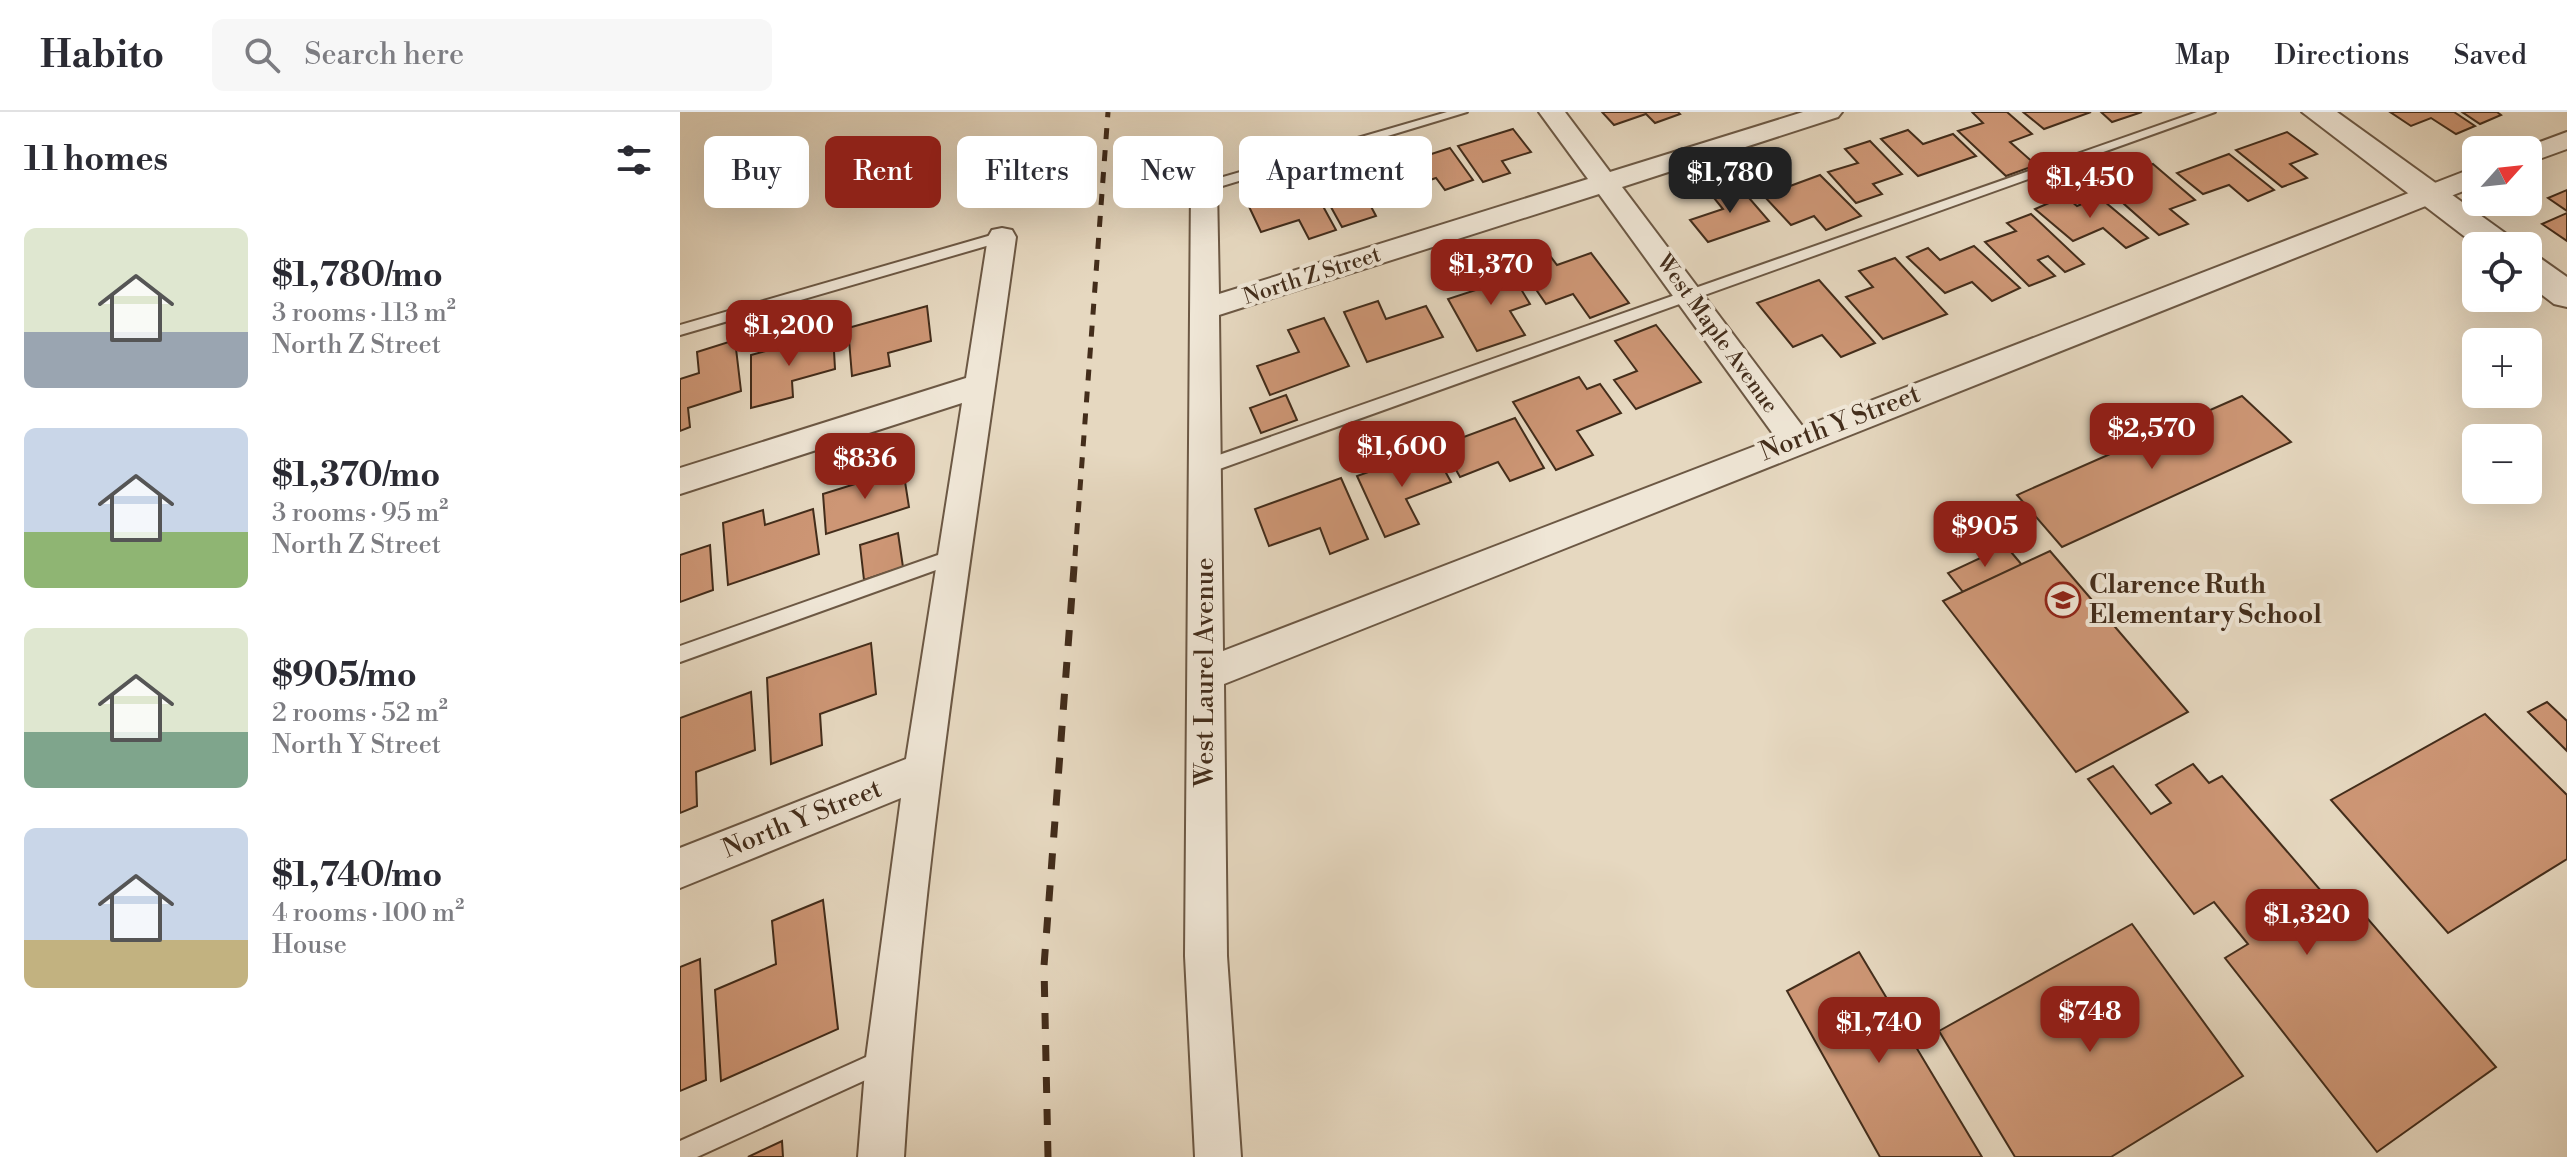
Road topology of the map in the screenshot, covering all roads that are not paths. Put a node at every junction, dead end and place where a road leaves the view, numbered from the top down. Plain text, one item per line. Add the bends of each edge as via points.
1 (1461, 112) edge
2 (1552, 112) edge
3 (1829, 112) edge
4 (2209, 112) edge
5 (2317, 112) edge
6 (2567, 140) edge
7 (2542, 150) edge
8 (1223, 181) edge
9 (2462, 181) edge
10 (1606, 183) junction
11 (2429, 194) junction
12 (1204, 208) edge
13 (2481, 232) edge
14 (1002, 237) joint
15 (2542, 276) edge
16 (1688, 295) junction
17 (2567, 295) edge
18 (1206, 309) junction
19 (680, 330) edge
20 (978, 386) junction
21 (1795, 440) junction
22 (1205, 467) junction
23 (680, 481) edge
24 (955, 556) junction
25 (680, 654) edge
26 (1205, 675) junction
27 (924, 770) junction
28 (680, 868) edge
29 (888, 1058) junction
30 (680, 1153) edge
31 (881, 1157) edge
32 (1218, 1157) edge

1 - 8 lane
2 - 10 street, West Maple Avenue
3 - 10 street, North Z Street
4 - 16 lane
5 - 11 street
6 - 7 street
9 - 11 street, North Y Street
10 - 16 street, West Maple Avenue
10 - 18 street, North Z Street
11 - 13 street
11 - 21 street, North Y Street
12 - 18 street, West Laurel Avenue
14 - 19 lane
14 - 20 street
15 - 17 street
16 - 21 street, West Maple Avenue
16 - 22 lane
18 - 22 street, West Laurel Avenue
20 - 23 street
20 - 24 street
21 - 26 street, North Y Street
22 - 26 street, West Laurel Avenue
24 - 25 lane
24 - 27 street
26 - 32 street, West Laurel Avenue via 1206,956
27 - 28 street, North Y Street
27 - 29 street
29 - 30 lane
29 - 31 street

